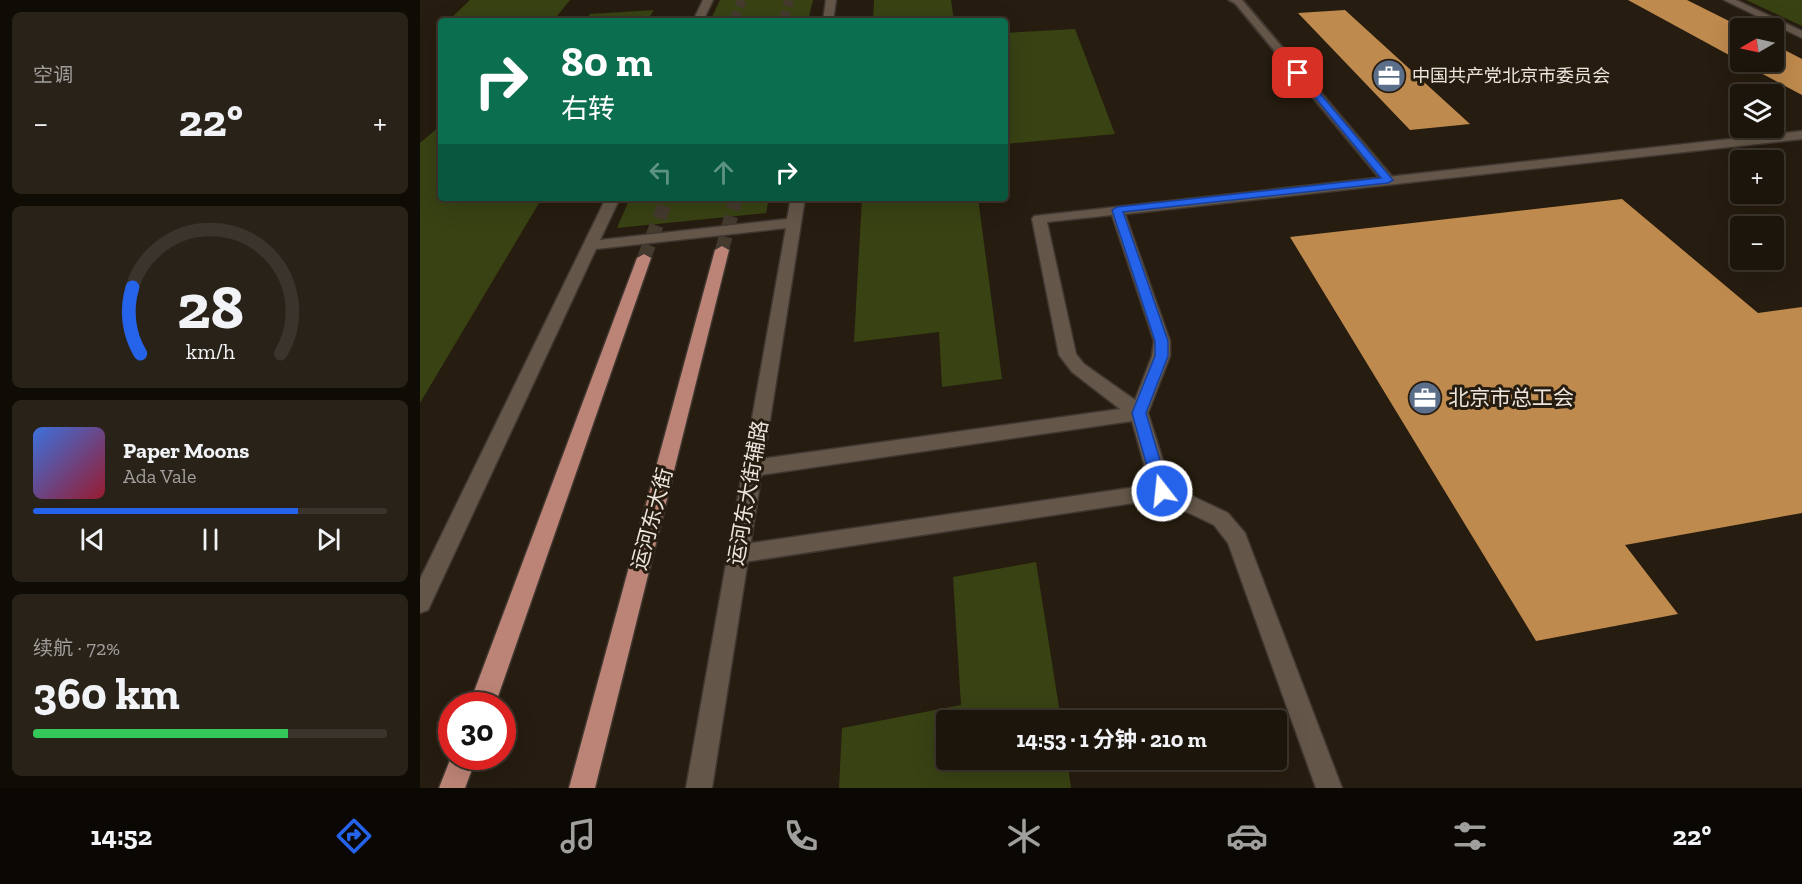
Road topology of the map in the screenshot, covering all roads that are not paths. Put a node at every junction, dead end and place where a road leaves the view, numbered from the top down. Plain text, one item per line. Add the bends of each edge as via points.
1 (708, 0) edge
2 (831, 0) edge
3 (1233, 0) edge
4 (1729, 0) edge
5 (699, 18) edge
6 (828, 18) edge
7 (1802, 35) edge
8 (1802, 135) edge
9 (1388, 180) junction
10 (612, 201) edge
11 (798, 201) edge
12 (1117, 210) junction
13 (794, 223) junction
14 (591, 245) junction
15 (722, 250) tunnel mouth
16 (644, 258) tunnel mouth
17 (1139, 413) junction
18 (753, 468) junction
19 (1162, 491) junction
20 (738, 554) junction
21 (429, 564) edge
22 (420, 603) edge
23 (487, 692) edge
24 (459, 770) edge
25 (452, 788) edge
26 (582, 788) edge
27 (699, 788) edge
28 (1329, 788) edge

1 - 5 street
2 - 6 street
3 - 9 lane via 1238,1
4 - 7 street
8 - 9 street
9 - 12 street
10 - 14 street
11 - 13 street, 运河东大街辅路
12 - 17 street via 1162,341 1161,356
12 - 17 street via 1039,219 1068,355 1077,368
13 - 14 street
13 - 18 street, 运河东大街辅路
14 - 21 street
15 - 26 main road, 运河东大街
16 - 23 main road
17 - 18 street
17 - 19 street
18 - 20 street, 运河东大街辅路
19 - 20 street
19 - 28 street via 1221,519 1237,539
20 - 27 street, 运河东大街辅路
21 - 22 street
24 - 25 main road

